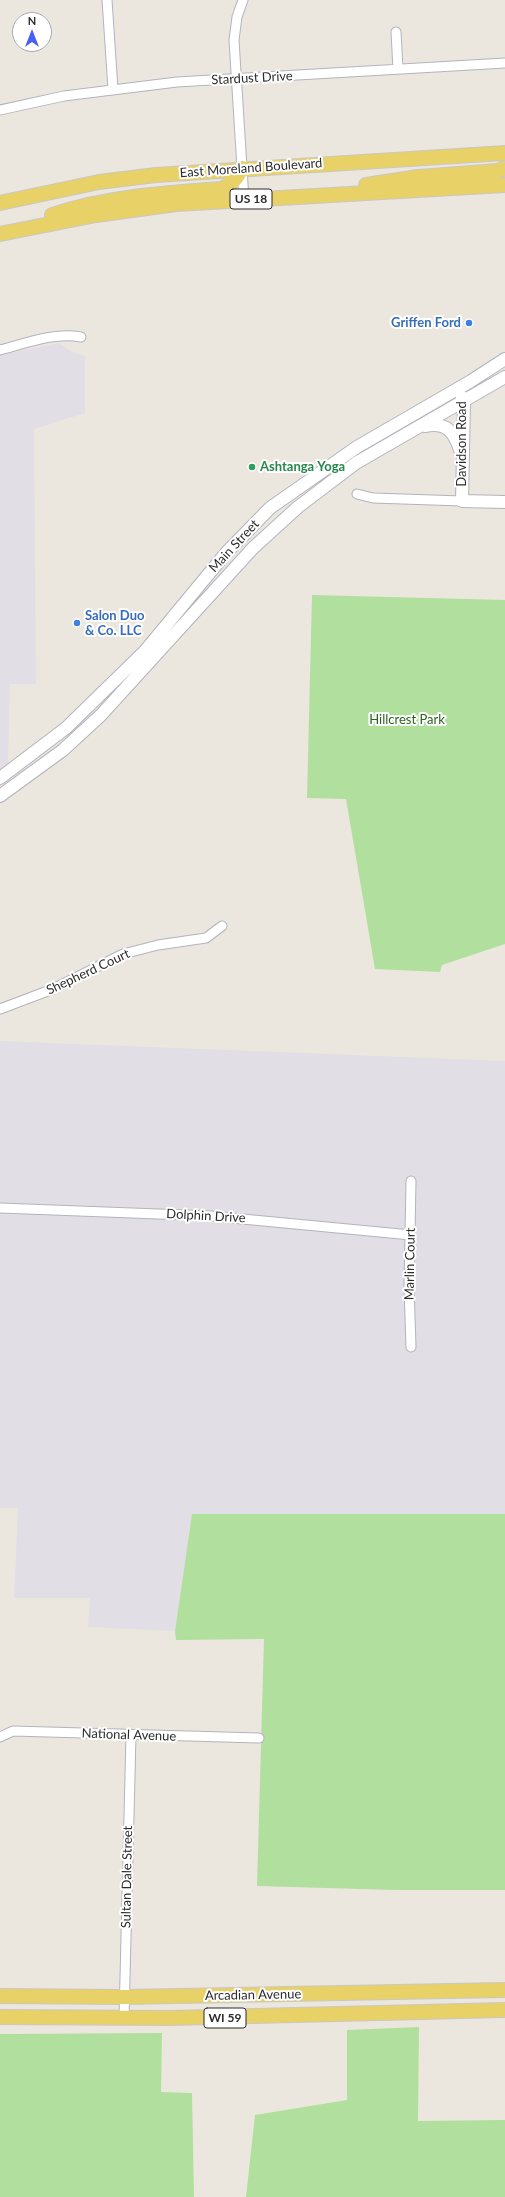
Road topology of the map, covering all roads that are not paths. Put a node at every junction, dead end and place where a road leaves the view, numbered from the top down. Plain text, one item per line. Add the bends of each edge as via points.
1 (107, 0) edge
2 (243, 0) edge
3 (396, 32) dead end
4 (505, 63) edge
5 (398, 69) junction
6 (237, 79) junction
7 (113, 89) junction
8 (0, 110) edge
9 (505, 153) edge
10 (242, 168) junction
11 (505, 168) edge
12 (505, 185) edge
13 (339, 194) junction
14 (244, 200) junction
15 (0, 203) edge
16 (1, 234) edge
17 (81, 337) dead end
18 (0, 350) edge
19 (505, 359) edge
20 (505, 377) edge
21 (459, 388) junction
22 (464, 402) junction
23 (422, 427) junction
24 (462, 461) junction
25 (357, 494) dead end
26 (286, 495) junction
27 (462, 501) junction
28 (505, 502) edge
29 (298, 507) junction
30 (233, 546) junction
31 (245, 557) junction
32 (213, 569) junction
33 (225, 579) junction
34 (34, 752) junction
35 (0, 778) edge
36 (0, 786) edge
37 (0, 796) edge
38 (222, 926) dead end
39 (0, 1009) edge
40 (411, 1181) dead end
41 (0, 1208) edge
42 (411, 1235) junction
43 (411, 1347) dead end
44 (131, 1736) junction
45 (0, 1737) edge
46 (259, 1738) dead end
47 (505, 1990) edge
48 (0, 1996) edge
49 (124, 1998) junction
50 (505, 2010) edge
51 (0, 2017) edge
52 (124, 2018) junction

1 - 7 street
2 - 6 street via 234,30
3 - 5 street
4 - 5 street, Stardust Drive
5 - 6 street, Stardust Drive
6 - 7 street, Stardust Drive
6 - 10 street
7 - 8 street, Stardust Drive via 64,96
9 - 10 main road, East Moreland Boulevard
10 - 14 street
10 - 15 main road, East Moreland Boulevard via 99,182
10 - 16 main road via 229,186 221,189 94,202
11 - 13 main road via 482,173 418,177 370,184
12 - 13 main road, US 18
13 - 14 main road, US 18
14 - 16 main road, US 18 via 132,210
17 - 18 street via 49,337
19 - 21 main road, Main Street
20 - 22 main road, Main Street
21 - 22 main road, Davidson Road
21 - 26 main road, Main Street via 357,447
22 - 23 main road, Main Street
22 - 24 main road, Davidson Road
23 - 24 main road via 432,424 448,427 455,437
23 - 29 main road, Main Street via 356,463
24 - 27 main road, Davidson Road
25 - 27 street, Davidson Road via 374,498
26 - 29 main road
26 - 30 main road, Main Street
27 - 28 main road, Davidson Road
29 - 31 main road, Main Street
30 - 31 main road
30 - 32 main road, Main Street
31 - 33 main road, Main Street
32 - 33 main road
32 - 34 main road, Main Street via 144,651 66,728
33 - 37 main road, Main Street via 101,715 63,750
34 - 35 main road, Main Street
34 - 36 main road via 26,766
38 - 39 street, Shepherd Court via 206,938 158,945 123,954 53,989
40 - 42 street, Marlin Court
41 - 42 street, Dolphin Drive via 211,1216
42 - 43 street, Marlin Court
44 - 45 street, National Avenue via 13,1731
44 - 46 street, National Avenue
44 - 49 street, Sultan Dale Street
47 - 49 main road, Arcadian Avenue / WI 59
48 - 49 main road, Arcadian Avenue / WI 59
49 - 52 street, Sultan Dale Street
50 - 52 main road, Arcadian Avenue / WI 59 via 289,2017
51 - 52 main road, WI 59

